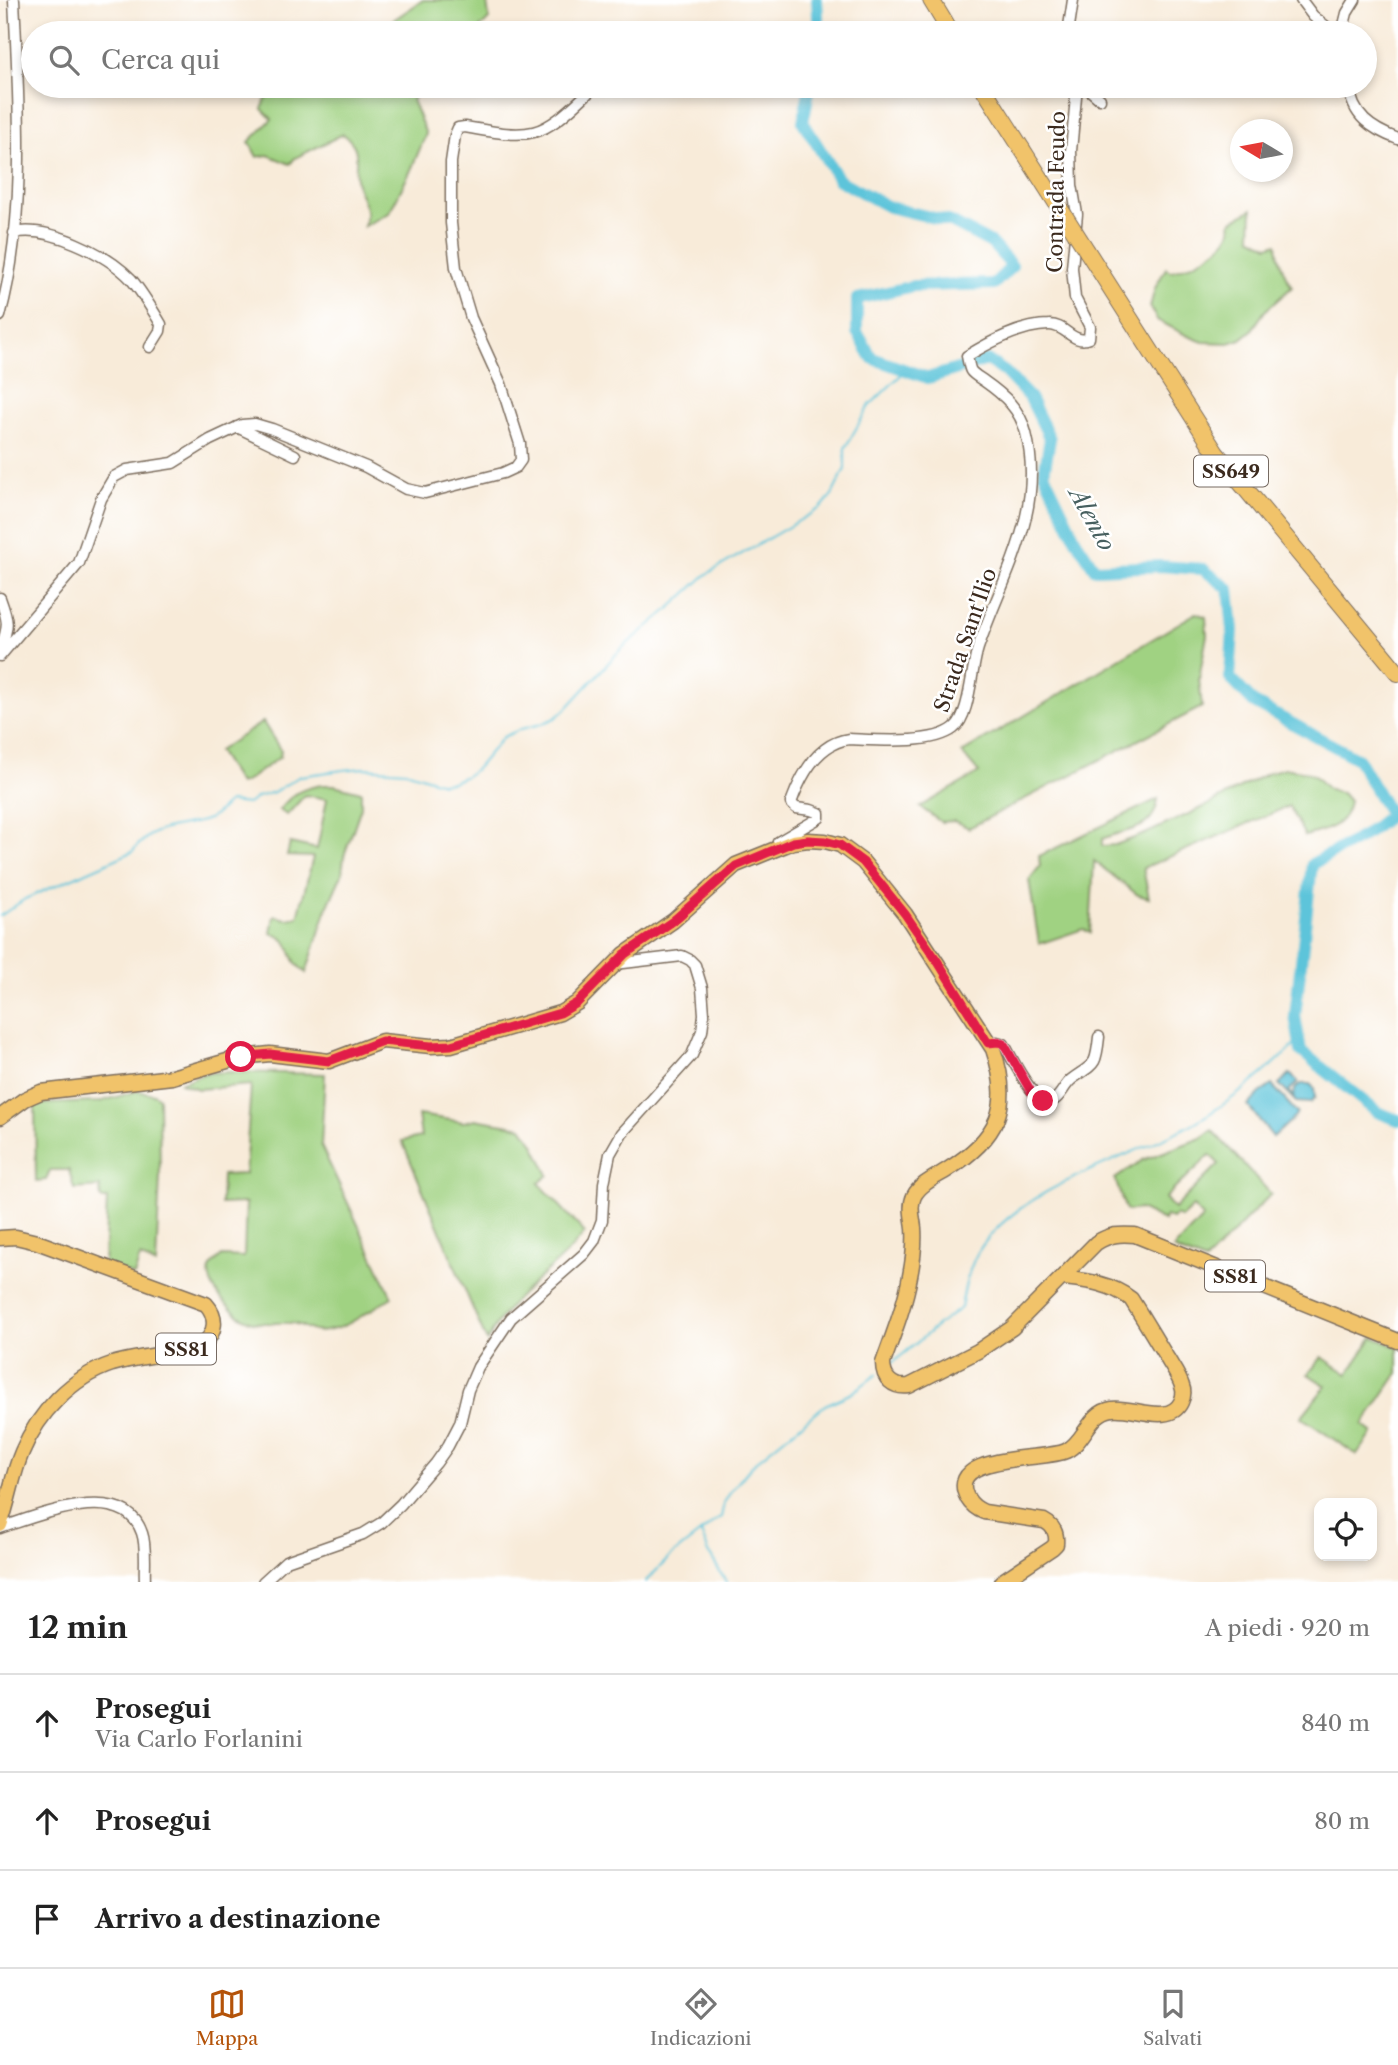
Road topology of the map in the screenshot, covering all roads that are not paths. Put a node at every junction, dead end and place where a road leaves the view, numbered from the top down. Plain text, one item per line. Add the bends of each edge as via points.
1 (14, 0) edge
2 (931, 0) edge
3 (1073, 0) edge
4 (1301, 0) edge
5 (1355, 0) edge
6 (944, 21) edge
7 (1070, 21) edge
8 (1318, 21) edge
9 (1345, 21) edge
10 (583, 98) edge
11 (990, 98) edge
12 (1076, 98) edge
13 (1352, 98) edge
14 (1398, 139) edge
15 (14, 233) junction
16 (0, 316) edge
17 (150, 347) dead end
18 (972, 373) joint
19 (237, 427) junction
20 (295, 455) dead end
21 (0, 598) edge
22 (0, 649) edge
23 (0, 656) edge
24 (1398, 673) edge
25 (763, 854) junction
26 (615, 964) junction
27 (1099, 1037) dead end
28 (988, 1043) junction
29 (0, 1117) edge
30 (0, 1238) edge
31 (1078, 1262) junction
32 (1063, 1278) junction
33 (1098, 1282) junction
34 (1398, 1341) edge
35 (0, 1527) edge
36 (145, 1582) edge
37 (262, 1582) edge
38 (1001, 1582) edge

1 - 15 street via 20,120
2 - 6 highway
3 - 7 street
4 - 8 street
5 - 9 street
10 - 19 street via 560,120 536,132 515,135 465,127 458,128 455,135 451,162 456,268 520,444 521,460 516,467 425,494 272,429 255,424
11 - 24 highway, SS649, bridge via 1216,453
12 - 18 street, Contrada Feudo via 1072,185 1077,214 1072,268 1075,298 1090,327 1087,339 1076,339 1053,324 1033,327 985,344 967,356
13 - 14 street via 1356,112 1378,131
15 - 16 street
15 - 17 street via 26,230 71,242 108,260 130,278 161,324
18 - 25 street, Strada Sant'Ilio via 1015,406 1026,431 1032,490 1022,536 978,647 961,722 943,735 836,741 814,759 791,803 819,813 819,818
19 - 20 street
19 - 23 street via 173,463 127,470 114,477 101,499 79,563
21 - 22 street via 8,619
25 - 26 main road, SS81 via 736,866
25 - 28 main road, SS81 via 799,841 818,840 840,845 855,855 905,914
26 - 29 main road, SS81 via 577,1003 560,1013 451,1045 382,1041 329,1061 270,1054 241,1057 172,1077 41,1092
26 - 37 street via 682,956 690,960 702,988 704,1014 692,1055 622,1133 610,1154 602,1220 594,1241 511,1318 478,1367 448,1446 401,1504 363,1534 286,1562
27 - 28 street via 1097,1058 1052,1101 1033,1095 1004,1044
28 - 32 main road, SS81 via 1003,1088 997,1119 967,1158 915,1195 911,1275 883,1363 886,1378 894,1385 909,1386 978,1351 1013,1328
30 - 35 main road, SS81 via 37,1242 206,1304 214,1326 202,1345 109,1365 72,1385 30,1436
31 - 32 main road, SS81
31 - 33 main road
31 - 34 main road, SS81 via 1107,1236 1135,1236
32 - 33 main road
33 - 38 main road via 1131,1299 1180,1381 1183,1399 1167,1413 1109,1409 1094,1419 1070,1449 1057,1455 986,1464 972,1471 965,1491 976,1508 1044,1521 1055,1531 1052,1548
35 - 36 street via 61,1508 97,1504 120,1510 133,1518 142,1533

